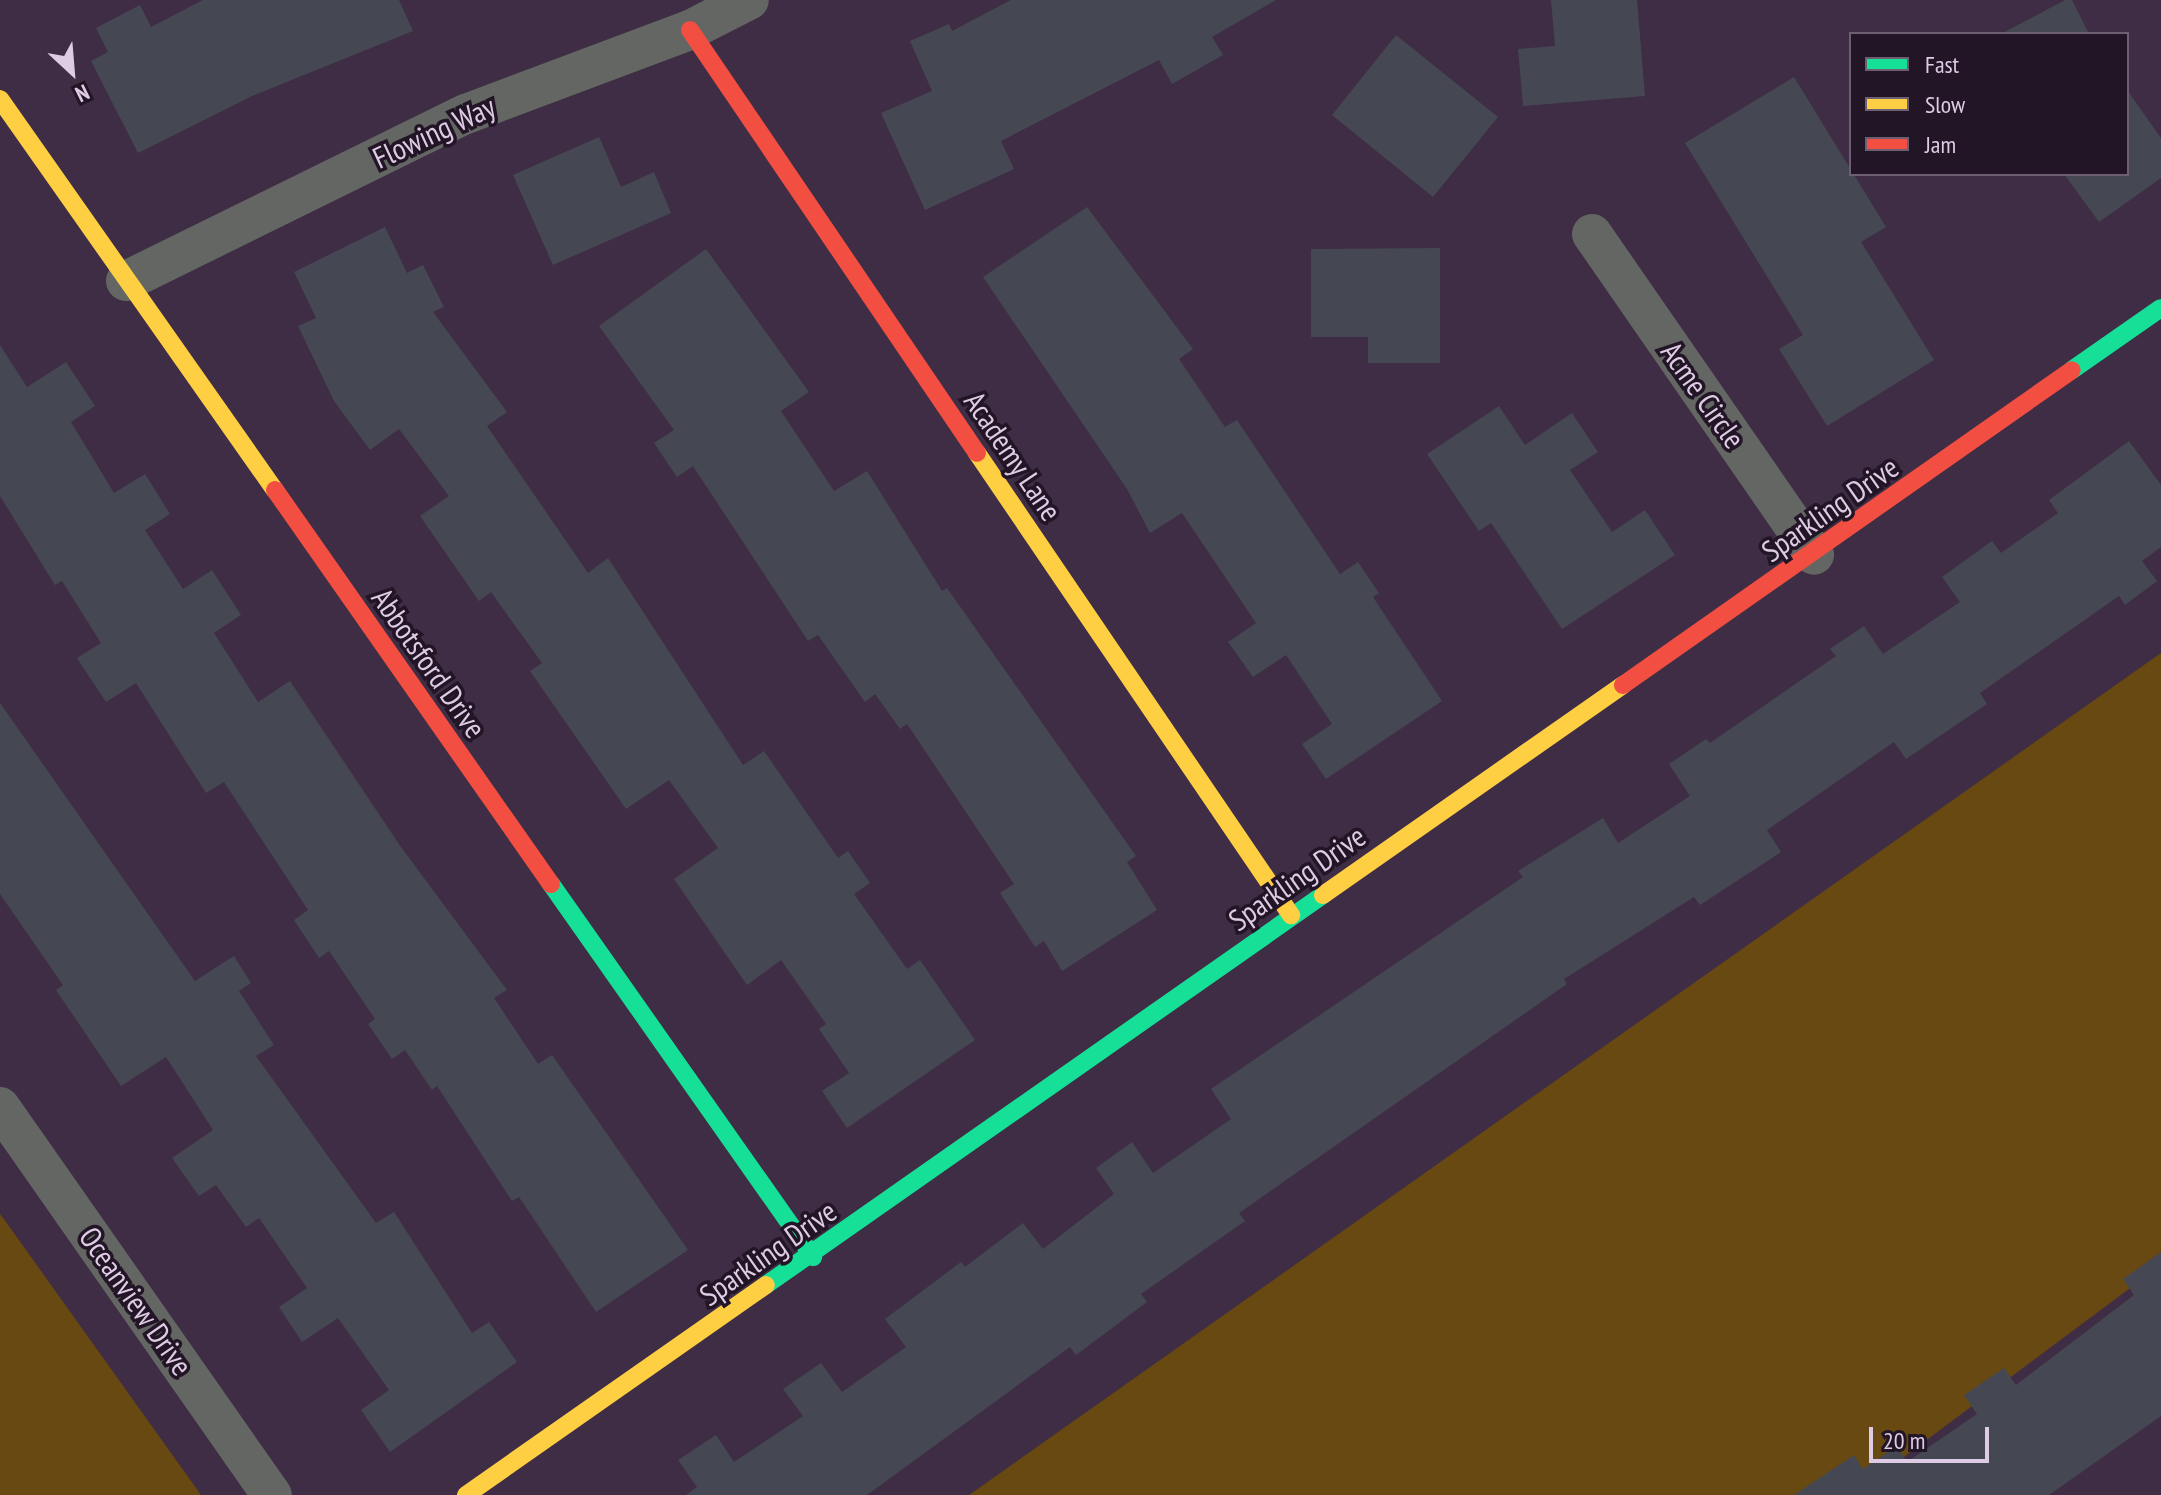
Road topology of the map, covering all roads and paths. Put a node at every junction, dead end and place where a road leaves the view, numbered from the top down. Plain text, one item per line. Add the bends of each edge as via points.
1 (749, 0) edge
2 (690, 30) junction
3 (0, 99) edge
4 (1592, 234) dead end
5 (126, 281) junction
6 (2161, 308) edge
7 (1814, 555) junction
8 (1291, 915) junction
9 (0, 1107) edge
10 (813, 1257) junction
11 (272, 1495) edge
12 (466, 1495) edge

1 - 2 street, Flowing Way
2 - 5 street, Flowing Way via 466,114
2 - 8 street, Academy Lane
3 - 5 street, Abbotsford Drive
4 - 7 street, Acme Circle
5 - 10 street, Abbotsford Drive
6 - 7 street, Sparkling Drive
7 - 8 street, Sparkling Drive
8 - 10 street, Sparkling Drive
9 - 11 street, Oceanview Drive
10 - 12 street, Sparkling Drive

